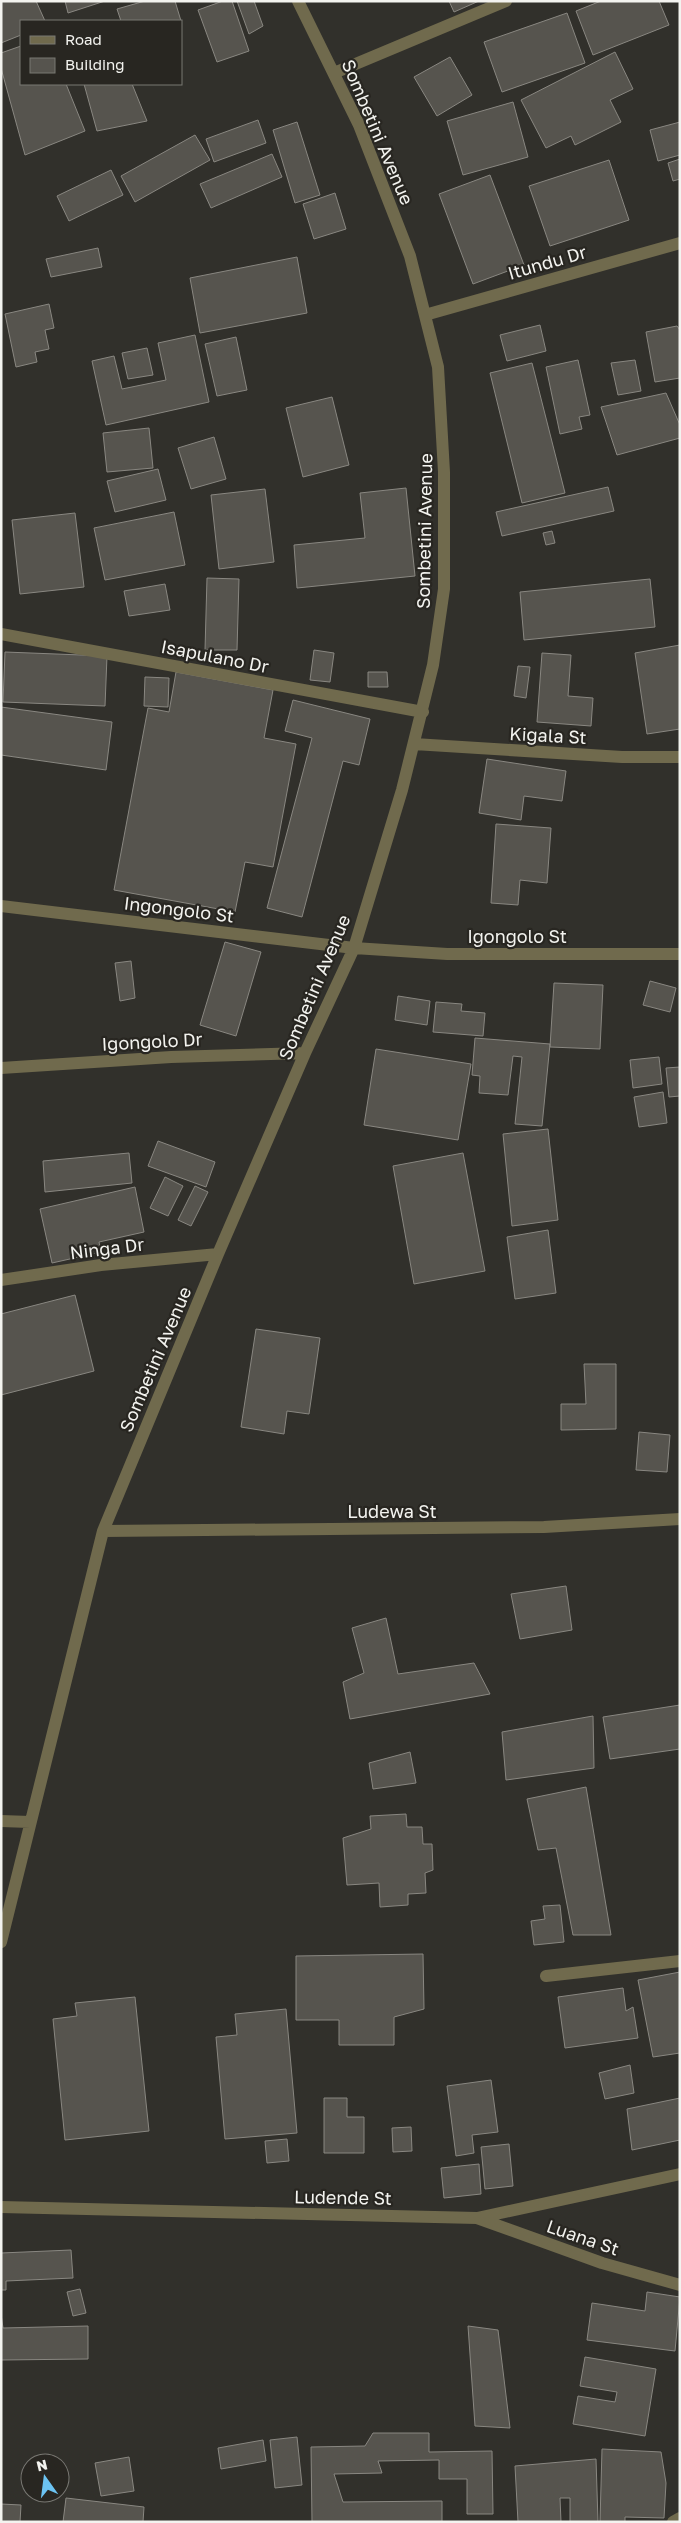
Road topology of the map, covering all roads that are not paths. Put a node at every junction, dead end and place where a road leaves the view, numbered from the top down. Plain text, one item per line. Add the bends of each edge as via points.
1 (298, 1) edge
2 (506, 1) edge
3 (334, 73) junction
4 (680, 243) edge
5 (425, 315) junction
6 (1, 634) edge
7 (423, 712) junction
8 (414, 744) junction
9 (680, 757) edge
10 (1, 906) edge
11 (354, 948) junction
12 (680, 954) edge
13 (305, 1053) junction
14 (1, 1068) edge
15 (218, 1254) junction
16 (1, 1280) edge
17 (680, 1519) edge
18 (103, 1531) junction
19 (1, 1821) edge
20 (30, 1822) junction
21 (1, 1942) edge
22 (680, 1961) edge
23 (546, 1976) dead end
24 (680, 2174) edge
25 (1, 2206) edge
26 (477, 2218) junction
27 (680, 2285) edge
28 (680, 2518) edge
29 (673, 2522) edge

1 - 3 street, Sombetini Avenue
2 - 3 street
3 - 5 street, Sombetini Avenue via 359,125 410,256
4 - 5 street, Itundu Dr
5 - 7 street, Sombetini Avenue via 438,367 444,472 444,589
6 - 7 street, Isapulano Dr
7 - 8 street, Sombetini Avenue
8 - 9 street, Kigala St via 622,757
8 - 11 street, Sombetini Avenue
10 - 11 street, Ingongolo St
11 - 12 street, Igongolo St via 447,954
11 - 13 street, Sombetini Avenue
13 - 14 street, Igongolo Dr via 171,1056
13 - 15 street, Sombetini Avenue
15 - 16 street, Ninga Dr via 101,1265
15 - 18 street, Sombetini Avenue
17 - 18 street, Ludewa St via 544,1527
18 - 20 street, Sombetini Avenue
19 - 20 street
20 - 21 street, Sombetini Avenue
22 - 23 street
24 - 26 street, Ludende St
25 - 26 street, Ludende St
26 - 27 street, Luana St via 602,2263
28 - 29 street

